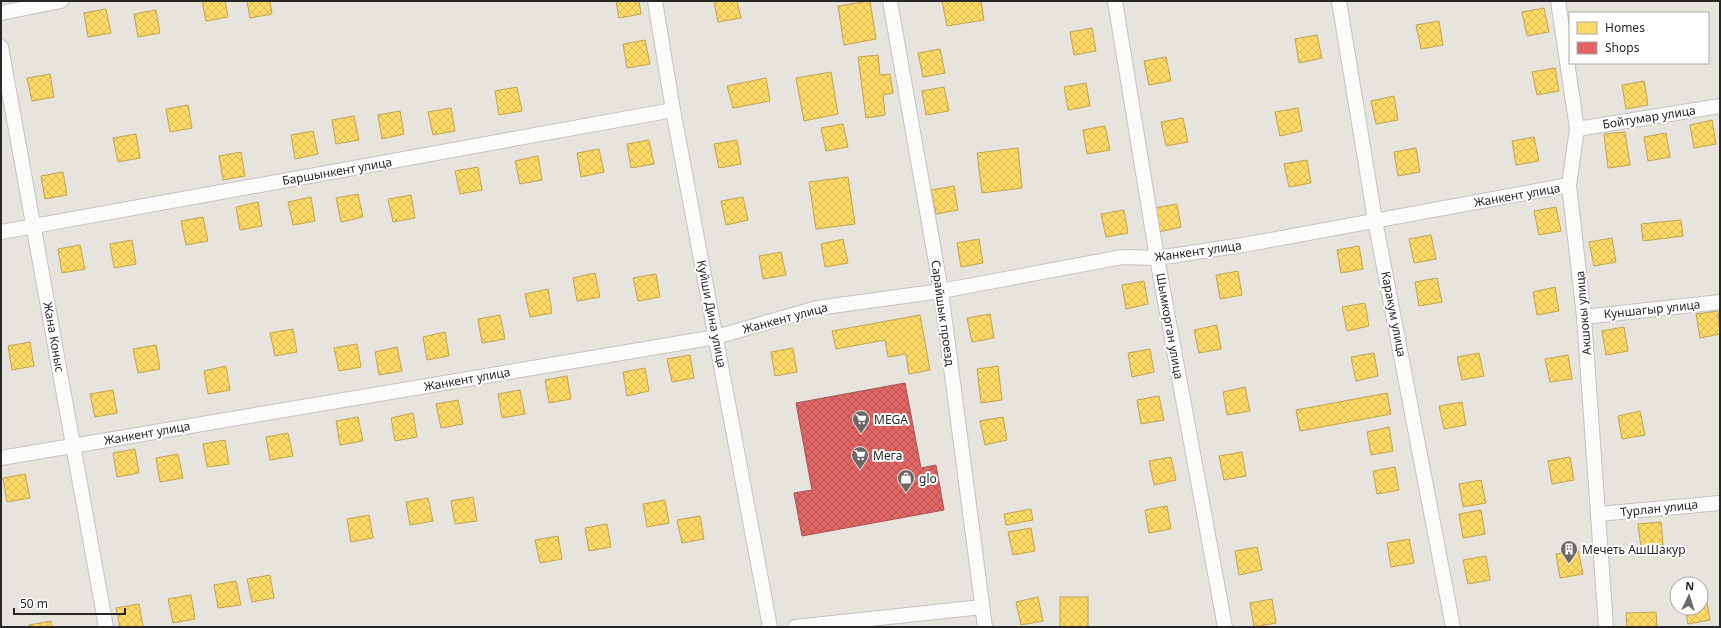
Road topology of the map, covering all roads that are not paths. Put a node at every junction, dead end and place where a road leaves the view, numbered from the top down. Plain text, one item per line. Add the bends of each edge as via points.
1 (61, 1) edge
2 (655, 1) edge
3 (890, 1) edge
4 (1115, 1) edge
5 (1339, 1) edge
6 (1558, 1) edge
7 (1, 13) edge
8 (1, 47) edge
9 (1720, 106) edge
10 (674, 110) junction
11 (1577, 128) junction
12 (1569, 185) junction
13 (1376, 220) junction
14 (34, 226) junction
15 (1, 232) edge
16 (1157, 258) junction
17 (941, 291) junction
18 (1720, 302) edge
19 (1584, 316) junction
20 (716, 337) junction
21 (72, 446) junction
22 (1, 458) edge
23 (1720, 502) edge
24 (1598, 514) junction
25 (982, 607) junction
26 (106, 627) edge
27 (770, 627) edge
28 (795, 627) edge
29 (985, 627) edge
30 (1225, 627) edge
31 (1453, 627) edge
32 (1606, 627) edge

1 - 7 street
2 - 10 street, Куйши Дина улица
3 - 17 street, Сарайшык проезд
4 - 16 street, Шымкорган улица
5 - 13 street, Каракум улица
6 - 11 street, Акшокы улица
8 - 14 street, Жана Коныс
9 - 11 street, Бойтумар улица
10 - 14 street, Баршынкент улица
10 - 20 street, Куйши Дина улица
11 - 12 street, Акшокы улица
12 - 13 street, Жанкент улица
12 - 19 street, Акшокы улица
13 - 16 street, Жанкент улица
13 - 31 street, Каракум улица
14 - 15 street, Баршынкент улица
14 - 21 street, Жана Коныс
16 - 17 street, Жанкент улица via 1122,257
16 - 30 street, Шымкорган улица
17 - 20 street, Жанкент улица via 817,308
17 - 25 street, Сарайшык проезд
18 - 19 street, Куншагыр улица
19 - 24 street, Акшокы улица
20 - 21 street, Жанкент улица
20 - 27 street, Куйши Дина улица
21 - 22 street, Жанкент улица
21 - 26 street, Жана Коныс
23 - 24 street, Турлан улица
24 - 32 street, Акшокы улица
25 - 28 street
25 - 29 street, Сарайшык проезд

